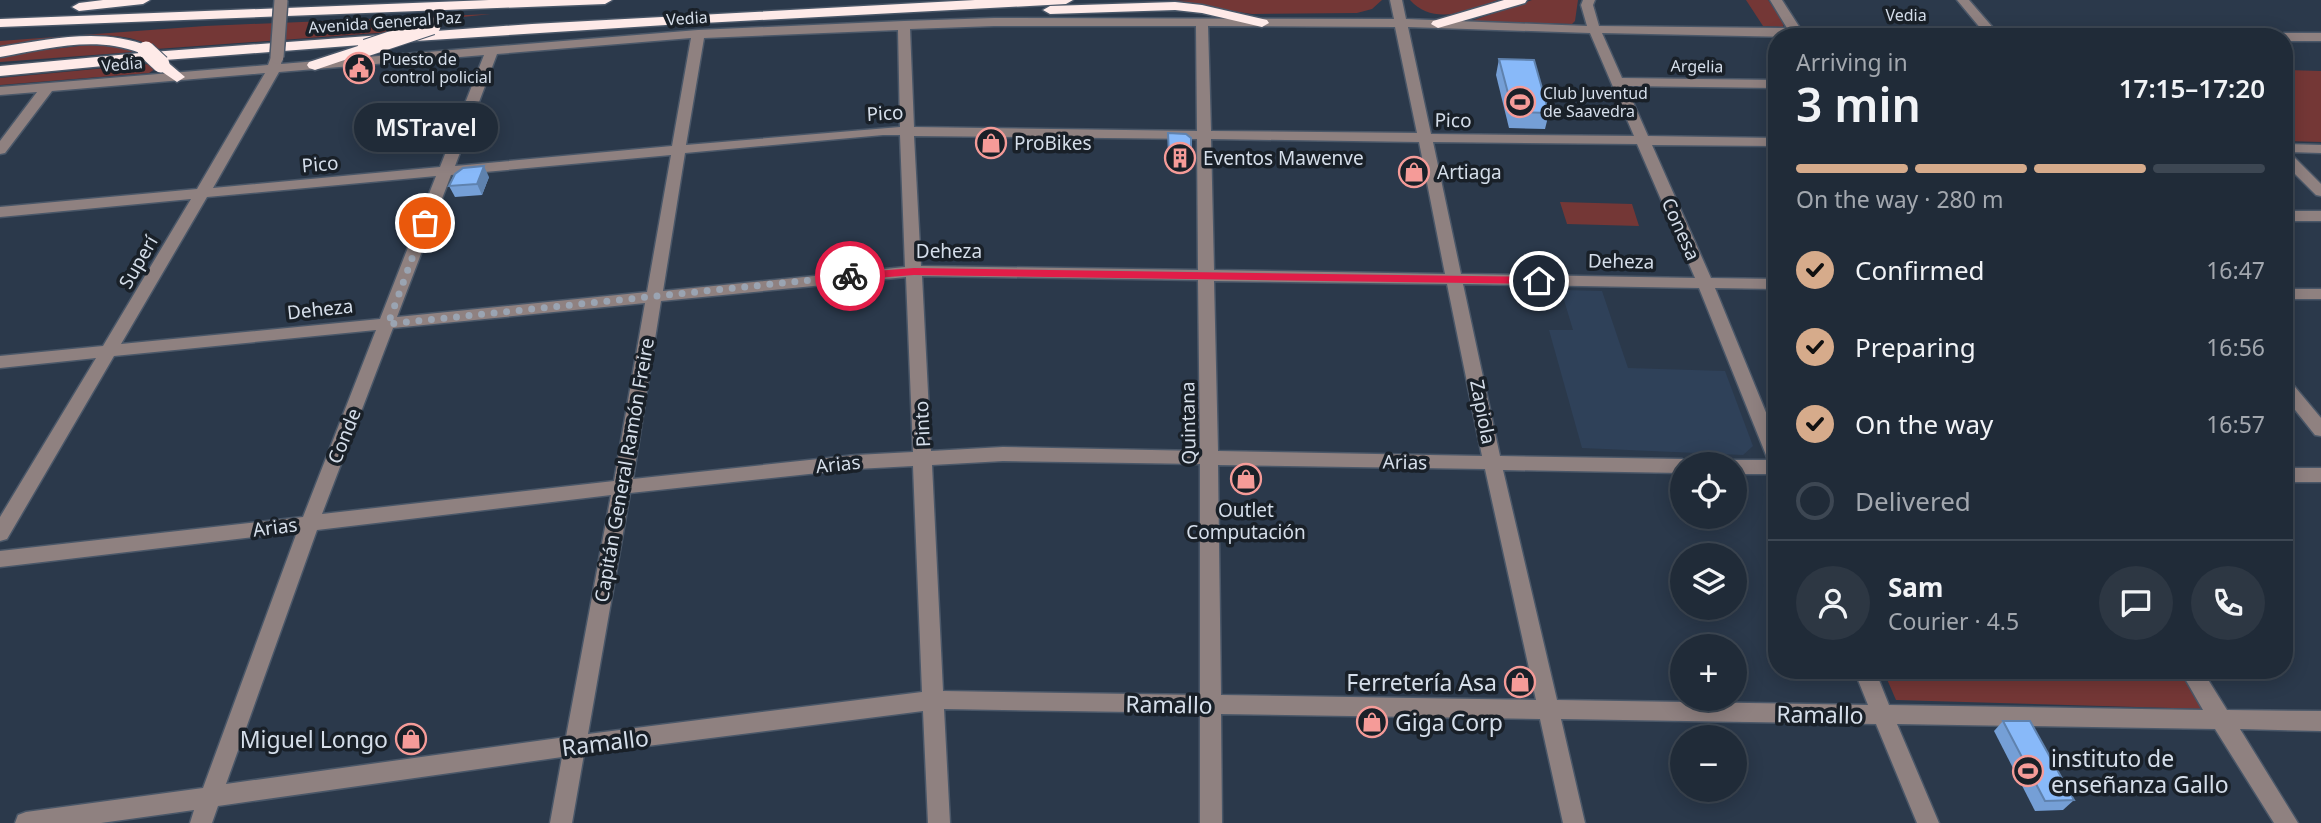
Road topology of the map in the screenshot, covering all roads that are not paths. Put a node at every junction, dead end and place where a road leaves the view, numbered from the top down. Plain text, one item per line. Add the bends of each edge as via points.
1 (143, 0) edge
2 (258, 0) edge
3 (281, 0) edge
4 (605, 0) edge
5 (836, 0) edge
6 (1066, 0) edge
7 (1520, 0) edge
8 (1589, 0) edge
9 (1776, 0) edge
10 (1963, 0) edge
11 (1396, 1) edge
12 (77, 8) junction
13 (0, 11) edge
14 (817, 13) junction
15 (195, 17) junction
16 (0, 23) edge
17 (1202, 23) junction
18 (1262, 23) junction
19 (1400, 23) junction
20 (1438, 24) junction
21 (905, 25) junction
22 (1794, 28) edge
23 (1986, 28) edge
24 (1594, 29) junction
25 (0, 33) edge
26 (1768, 33) edge
27 (698, 34) junction
28 (2293, 37) edge
29 (2321, 37) edge
30 (492, 51) junction
31 (0, 52) edge
32 (275, 63) junction
33 (315, 65) junction
34 (0, 69) edge
35 (177, 77) junction
36 (1618, 82) junction
37 (1768, 84) edge
38 (48, 88) junction
39 (0, 92) edge
40 (906, 131) junction
41 (1205, 135) junction
42 (1424, 139) junction
43 (1642, 141) junction
44 (1768, 142) edge
45 (2293, 148) edge
46 (2321, 149) edge
47 (0, 150) edge
48 (677, 151) junction
49 (2293, 164) edge
50 (444, 173) junction
51 (2321, 192) edge
52 (202, 194) junction
53 (0, 212) edge
54 (2293, 216) edge
55 (2321, 216) edge
56 (914, 271) junction
57 (1206, 275) junction
58 (1456, 279) junction
59 (1705, 284) junction
60 (1768, 284) edge
61 (2293, 293) edge
62 (2321, 294) edge
63 (654, 298) junction
64 (388, 324) junction
65 (110, 351) junction
66 (0, 362) edge
67 (2293, 396) edge
68 (2321, 430) edge
69 (1768, 438) edge
70 (924, 457) junction
71 (1209, 458) junction
72 (1493, 464) junction
73 (1670, 466) edge
74 (1747, 467) edge
75 (1768, 467) edge
76 (2293, 475) edge
77 (2321, 475) edge
78 (622, 487) junction
79 (310, 523) junction
80 (0, 534) edge
81 (0, 559) edge
82 (1868, 679) edge
83 (2196, 679) edge
84 (934, 700) junction
85 (1210, 705) junction
86 (1549, 710) junction
87 (1883, 716) junction
88 (2222, 721) junction
89 (2321, 721) edge
90 (573, 746) junction
91 (211, 795) junction
92 (26, 823) edge
93 (201, 823) edge
94 (561, 823) edge
95 (939, 823) edge
96 (1211, 823) edge
97 (1574, 823) edge
98 (1928, 823) edge
99 (2287, 823) edge

1 - 12 highway
2 - 12 highway
3 - 32 street, Superí, bridge
4 - 15 highway, Avenida General Paz
5 - 33 highway, bridge via 469,19 432,26
6 - 14 highway, Avenida General Paz
7 - 20 highway
8 - 24 street, Conesa
9 - 22 street
10 - 23 street
11 - 19 street, Zapiola
12 - 13 highway
14 - 18 highway via 958,14 1175,6
14 - 34 highway, Avenida General Paz via 363,40
15 - 16 highway, Avenida General Paz
15 - 25 highway
17 - 18 street, Vedia
17 - 21 street, Vedia
17 - 41 street, Quintana
18 - 19 street, Vedia
19 - 20 street, Vedia
19 - 42 street, Zapiola
20 - 24 street, Vedia
21 - 27 street, Vedia
21 - 40 street, Pinto
24 - 26 street, Vedia
24 - 36 street, Conesa
27 - 30 street, Vedia
27 - 48 street, Capitán General Ramón Freire
28 - 29 street
30 - 33 street, Vedia
30 - 50 street, Conde
31 - 35 highway, bridge via 99,40 134,44
32 - 33 street, Vedia
32 - 35 street, Vedia
32 - 52 street, Superí
35 - 38 street, Vedia
36 - 37 street, Argelia
36 - 43 street, Conesa
38 - 39 street, Vedia
38 - 47 street
40 - 41 street, Pico
40 - 48 street, Pico
40 - 56 street, Pinto
41 - 42 street, Pico
41 - 57 street, Quintana
42 - 43 street, Pico
42 - 58 street, Zapiola
43 - 44 street, Pico
43 - 59 street, Conesa
45 - 46 street
48 - 50 street, Pico
48 - 63 street, Capitán General Ramón Freire
49 - 51 street
50 - 52 street, Pico
50 - 64 street, Conde
52 - 53 street, Pico
52 - 65 street, Superí
54 - 55 street
56 - 57 street, Deheza
56 - 63 street, Deheza
56 - 70 street, Pinto
57 - 58 street, Deheza
57 - 71 street, Quintana
58 - 59 street, Deheza
58 - 72 street, Zapiola
59 - 60 street, Deheza
59 - 69 street, Conesa
61 - 62 street
63 - 64 street, Deheza
63 - 78 street, Capitán General Ramón Freire
64 - 65 street, Deheza
64 - 79 street, Conde
65 - 66 street, Deheza
65 - 80 street, Superí
67 - 68 street
70 - 71 street, Arias
70 - 78 street, Arias
70 - 84 street, Pinto
71 - 72 street, Arias
71 - 85 street, Quintana
72 - 73 street, Arias
72 - 86 street, Zapiola
74 - 75 street
76 - 77 street
78 - 79 street, Arias
78 - 90 street, Capitán General Ramón Freire
79 - 81 street, Arias
79 - 91 street, Conde
82 - 87 street
83 - 88 street
84 - 85 street, Ramallo
84 - 90 street, Ramallo
84 - 95 street, Pinto
85 - 86 street, Ramallo
85 - 96 street, Quintana
86 - 87 street, Ramallo
86 - 97 street, Zapiola
87 - 88 street, Ramallo
87 - 98 street
88 - 89 street, Ramallo
88 - 99 street
90 - 91 street, Ramallo
90 - 94 street, Capitán General Ramón Freire
91 - 92 street, Ramallo
91 - 93 street, Conde

